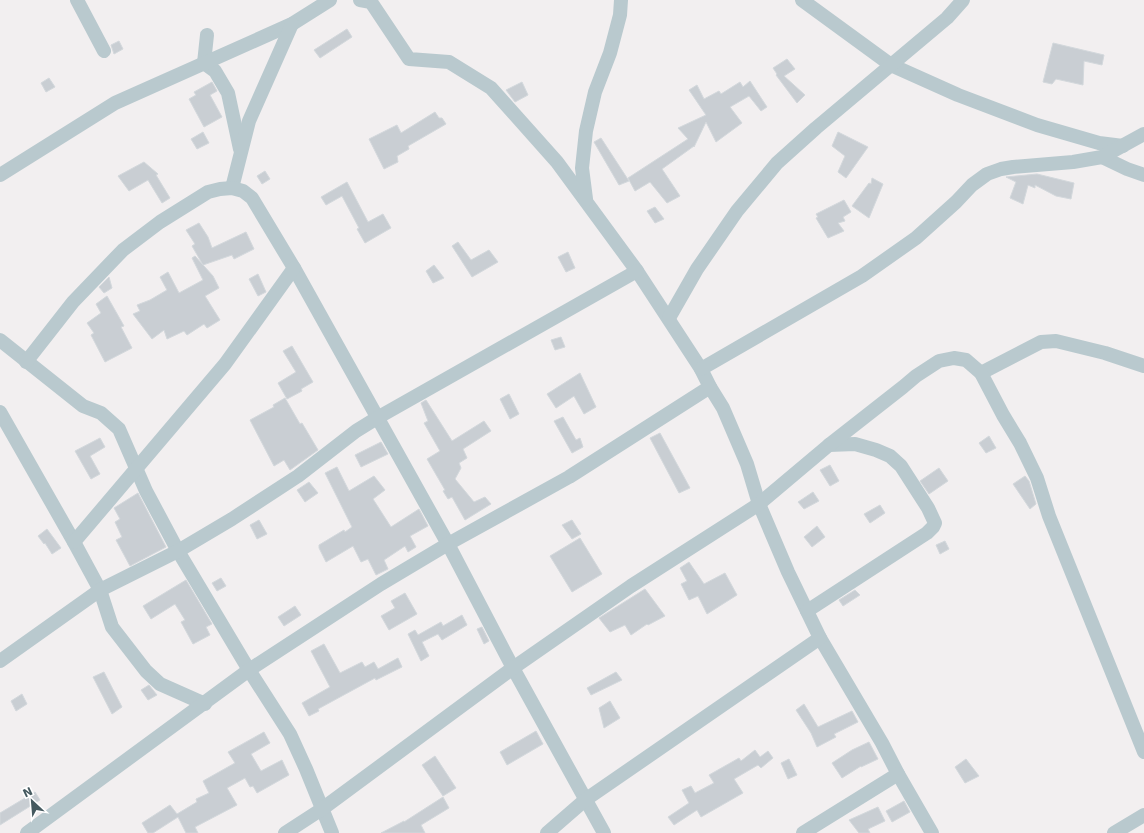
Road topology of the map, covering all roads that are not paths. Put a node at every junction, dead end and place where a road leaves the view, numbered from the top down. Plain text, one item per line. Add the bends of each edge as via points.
1 (77, 0) edge
2 (330, 0) edge
3 (360, 0) edge
4 (621, 0) edge
5 (802, 0) edge
6 (963, 0) edge
7 (292, 24) junction
8 (207, 35) dead end
9 (104, 51) dead end
10 (204, 63) junction
11 (891, 65) junction
12 (1144, 134) edge
13 (1123, 146) junction
14 (241, 154) junction
15 (1102, 157) junction
16 (0, 175) edge
17 (1144, 175) edge
18 (232, 188) junction
19 (586, 200) junction
20 (294, 268) junction
21 (637, 271) junction
22 (669, 318) junction
23 (0, 340) edge
24 (26, 362) junction
25 (1144, 366) edge
26 (701, 369) junction
27 (981, 373) junction
28 (710, 387) junction
29 (0, 412) edge
30 (377, 418) junction
31 (829, 445) junction
32 (137, 468) junction
33 (759, 504) junction
34 (74, 542) junction
35 (448, 544) junction
36 (178, 551) junction
37 (100, 590) junction
38 (807, 611) junction
39 (820, 638) junction
40 (0, 661) edge
41 (513, 668) junction
42 (249, 670) junction
43 (205, 704) junction
44 (1144, 752) edge
45 (898, 774) junction
46 (585, 800) junction
47 (322, 809) junction
48 (1144, 815) edge
49 (27, 833) edge
50 (285, 833) edge
51 (332, 833) edge
52 (547, 833) edge
53 (604, 833) edge
54 (803, 833) edge
55 (932, 833) edge
56 (1114, 833) edge

1 - 9 street
2 - 7 street
3 - 19 street via 371,2 409,59 449,62 491,88 557,162
4 - 19 street via 620,15 610,53 595,92 586,131 582,168
5 - 11 street
6 - 11 street via 947,18
7 - 10 street
7 - 14 street via 249,121
8 - 10 street
10 - 14 street via 215,71 228,93
10 - 16 street via 116,103
11 - 13 street via 958,95 1037,125 1099,144
11 - 22 street via 777,164 733,217 697,269
12 - 13 street
13 - 15 street
14 - 18 street
15 - 17 street via 1127,170
15 - 26 street via 1013,167 987,174 916,238 862,276
18 - 20 street via 244,191 252,198
18 - 24 street via 208,192 160,222 123,250 73,302
19 - 21 street
20 - 30 street
20 - 32 street via 225,364
21 - 22 street
21 - 30 street
22 - 26 street
23 - 24 street
24 - 32 street via 83,406 101,413 119,429
25 - 27 street via 1056,340 1041,342
26 - 28 street
27 - 31 street via 966,360 954,358 939,361 916,376
27 - 44 street via 1037,478 1049,516
28 - 33 street via 723,408 747,464
28 - 35 street via 569,477
29 - 34 street
30 - 35 street
30 - 36 street via 298,476
31 - 33 street
31 - 38 street via 854,444 890,456 902,466 928,508 934,523 927,533
32 - 34 street
32 - 36 street via 146,491
33 - 38 street
33 - 41 street via 632,586
34 - 37 street
35 - 41 street
35 - 42 street via 381,584
36 - 37 street
36 - 42 street
37 - 40 street
37 - 43 street via 112,627 146,671 160,684
38 - 39 street
39 - 45 street
39 - 46 street
41 - 46 street
41 - 47 street
42 - 43 street
42 - 47 street via 290,734
43 - 49 street
45 - 54 street
45 - 55 street
46 - 52 street
46 - 53 street
47 - 50 street
47 - 51 street
48 - 56 street

